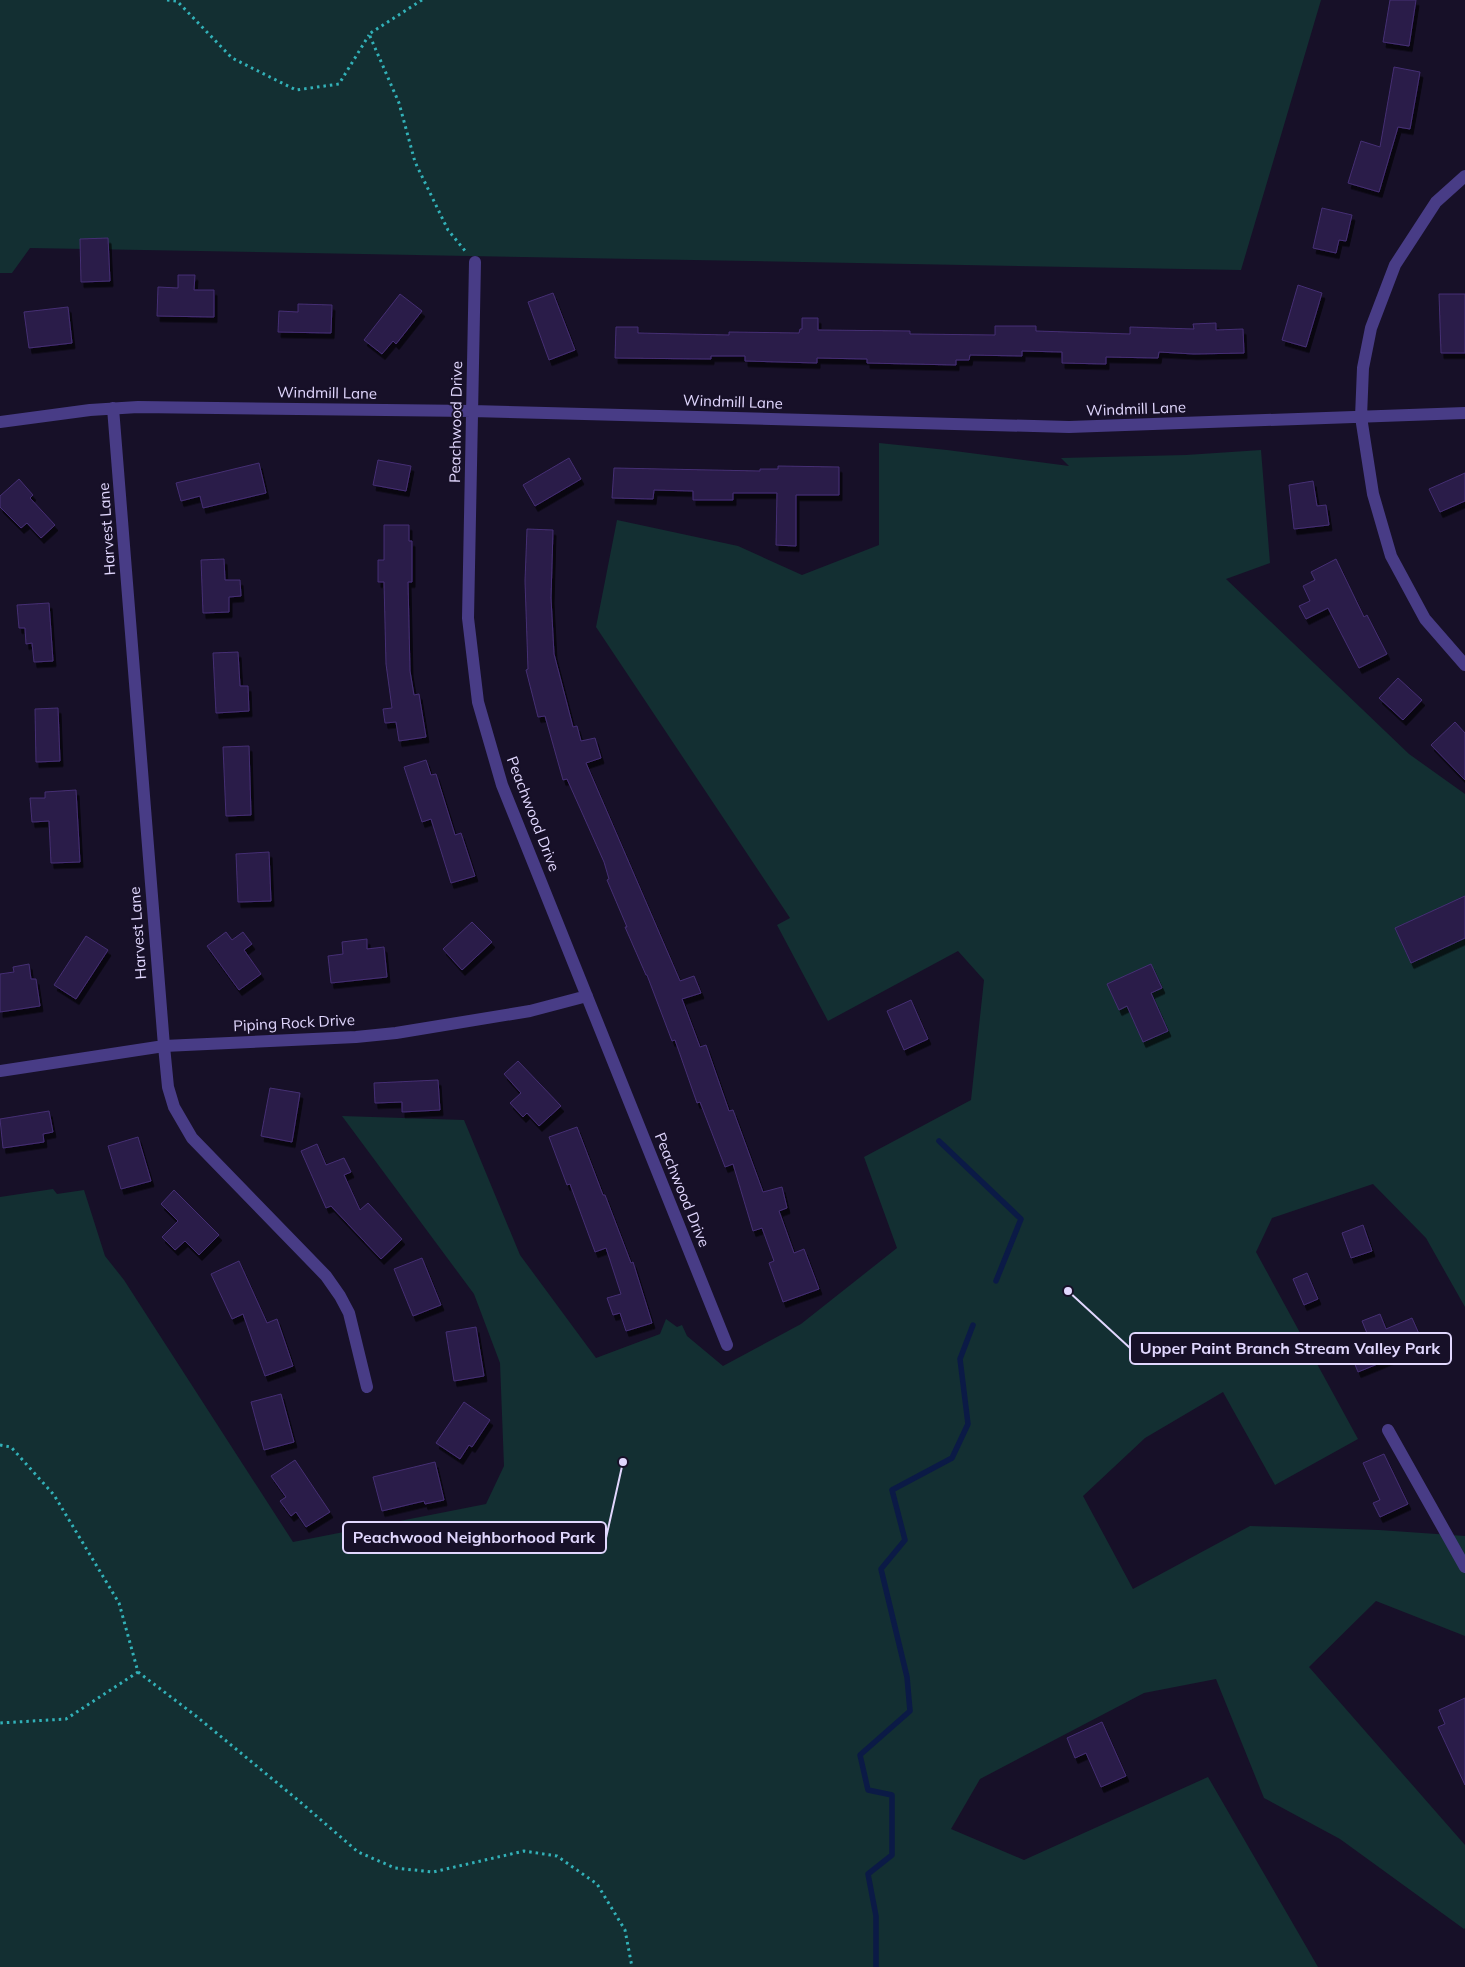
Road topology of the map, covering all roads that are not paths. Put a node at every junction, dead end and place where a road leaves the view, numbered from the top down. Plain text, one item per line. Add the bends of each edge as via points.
1 (1465, 176) edge
2 (475, 262) road end
3 (114, 408) junction
4 (472, 411) junction
5 (1465, 413) edge
6 (1361, 417) junction
7 (0, 422) edge
8 (1465, 665) edge
9 (587, 996) junction
10 (164, 1046) junction
11 (0, 1070) edge
12 (727, 1345) dead end
13 (368, 1387) dead end
14 (1388, 1430) dead end
15 (1465, 1567) edge

1 - 6 street via 1436,202 1395,265 1371,328 1363,368
2 - 4 street, Peachwood Drive
3 - 4 street, Windmill Lane
3 - 7 street, Windmill Lane
3 - 10 street, Harvest Lane
4 - 6 street, Windmill Lane via 1069,427
4 - 9 street, Peachwood Drive via 468,618 478,702 502,785
5 - 6 street, Windmill Lane
6 - 8 street via 1373,494 1391,556 1425,619
9 - 10 street, Piping Rock Drive via 530,1011 396,1033
9 - 12 street, Peachwood Drive
10 - 11 street, Piping Rock Drive
10 - 13 street, Harvest Lane via 168,1087 181,1122 192,1138 326,1276 349,1313
14 - 15 street

